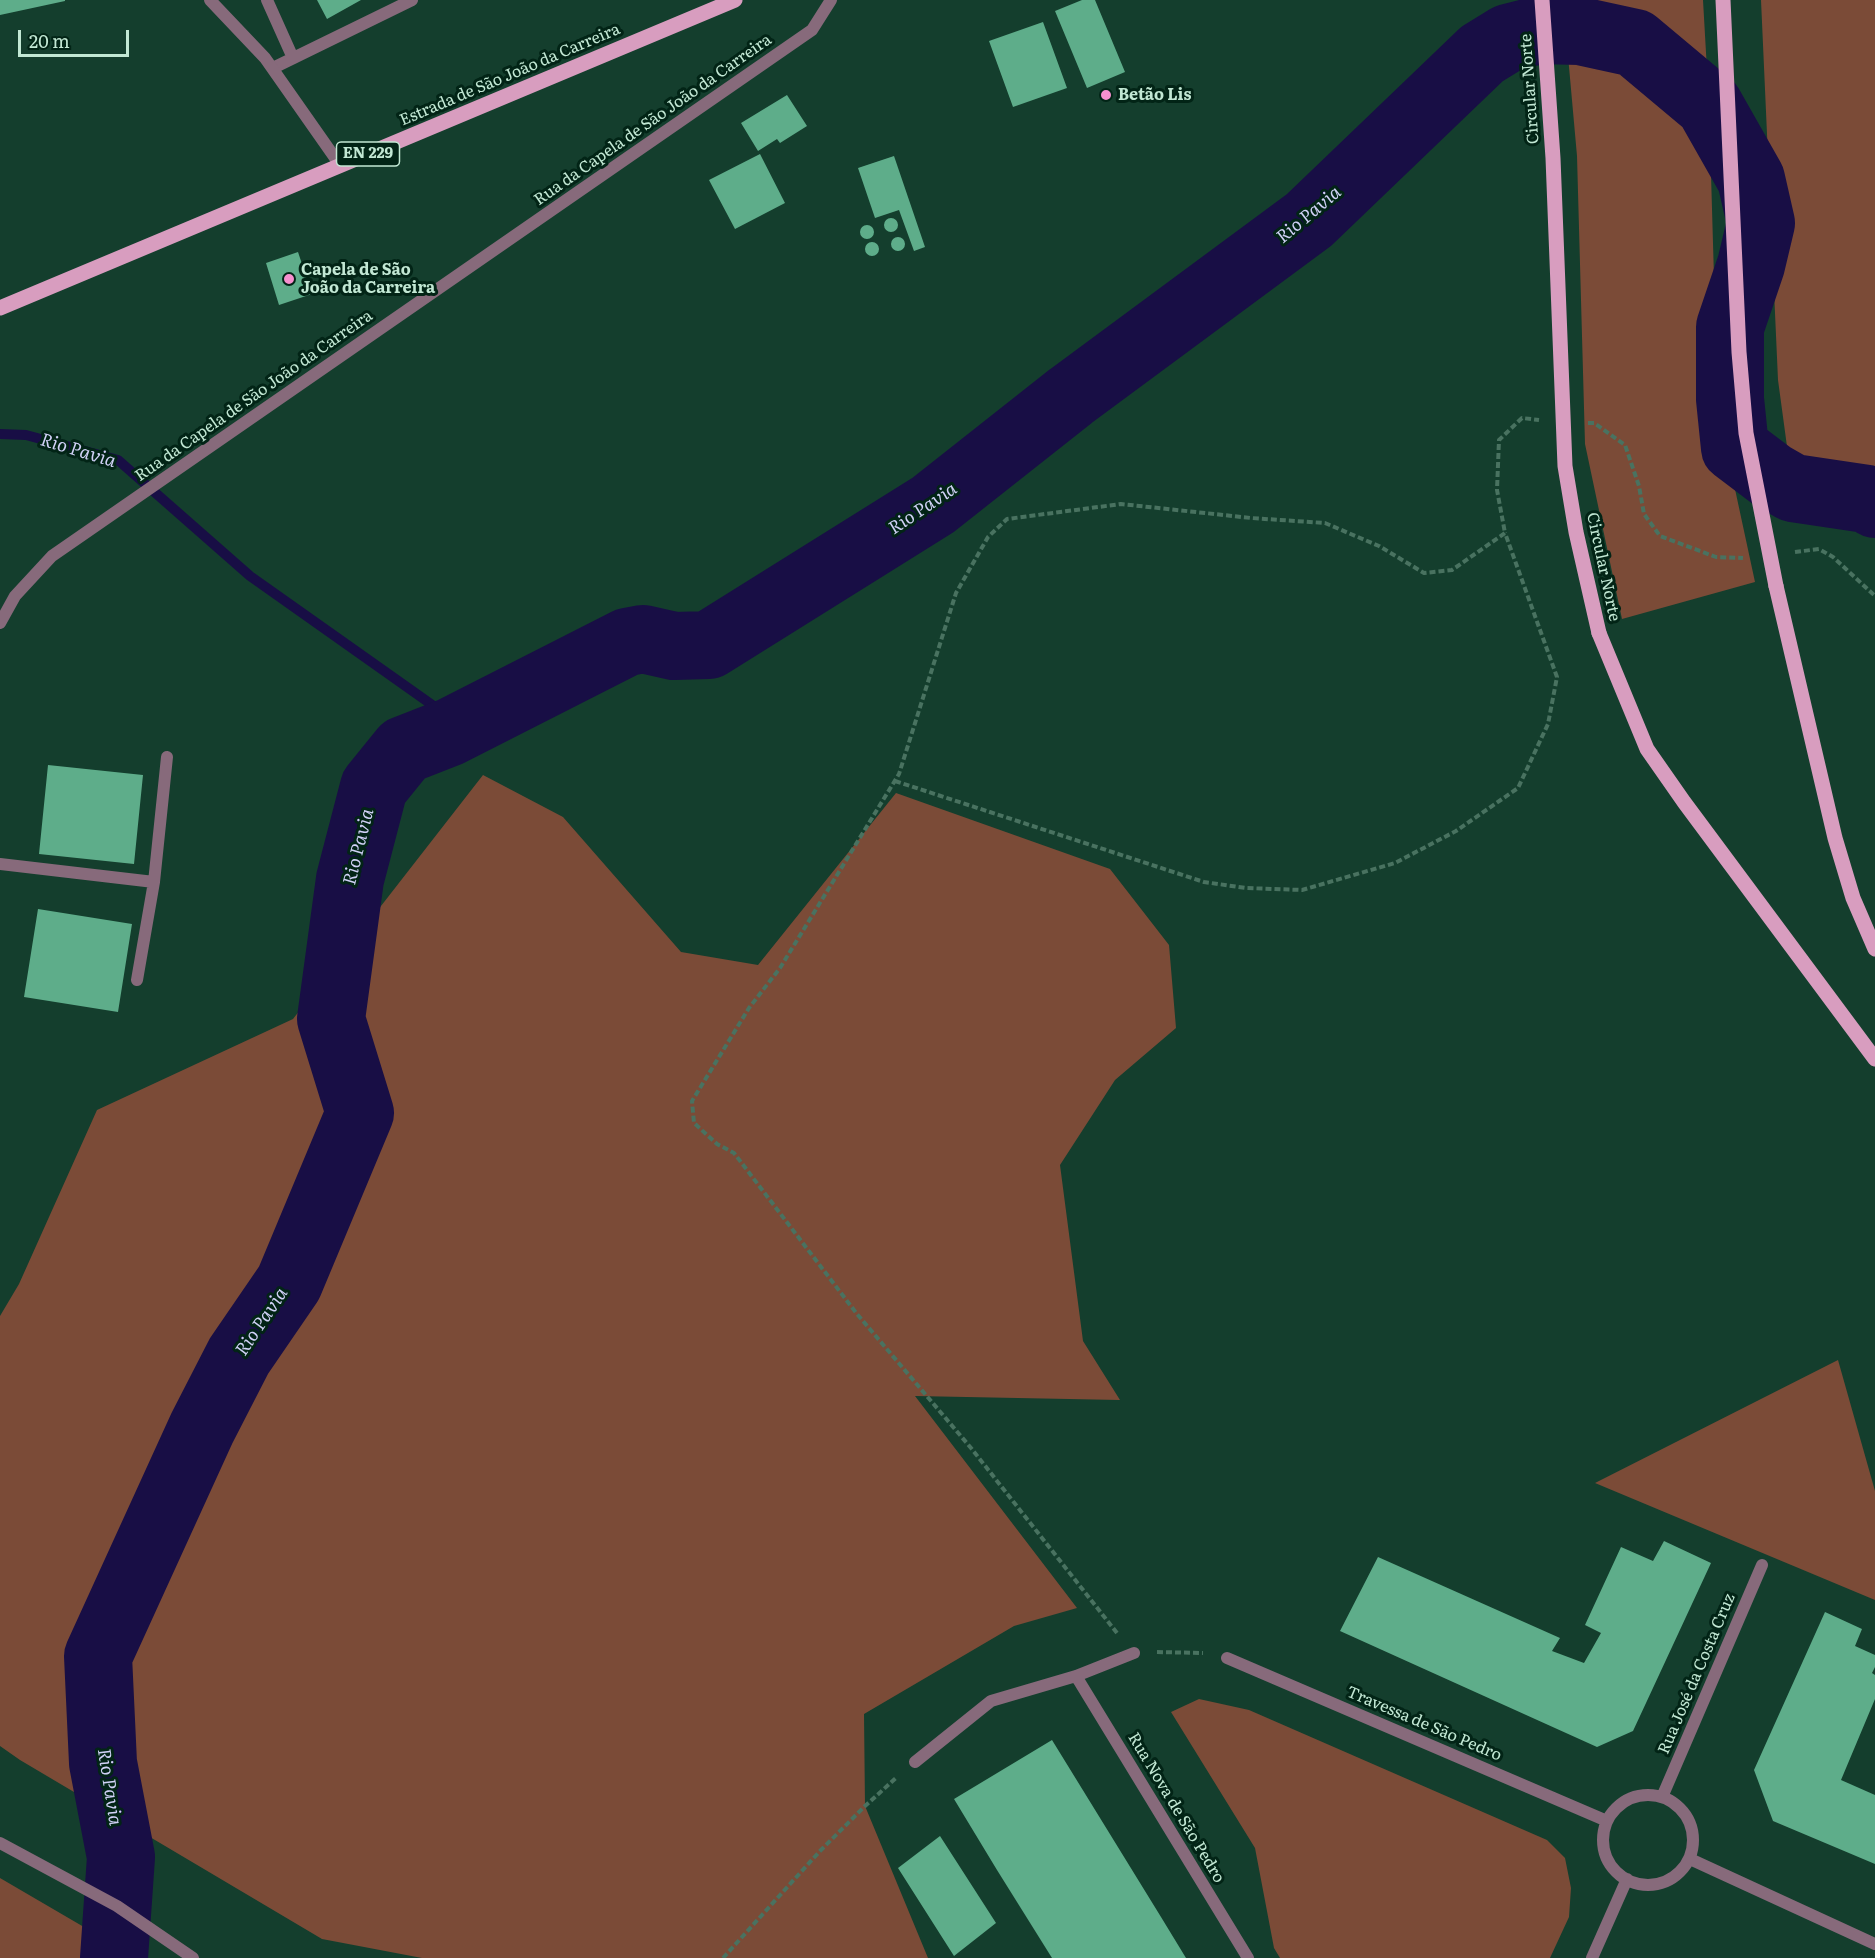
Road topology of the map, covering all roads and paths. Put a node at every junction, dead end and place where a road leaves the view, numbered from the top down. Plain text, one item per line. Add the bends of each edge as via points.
1 (210, 0) edge
2 (267, 0) edge
3 (412, 0) edge
4 (735, 0) edge
5 (831, 0) edge
6 (1542, 0) edge
7 (1723, 0) edge
8 (293, 58) junction
9 (273, 68) junction
10 (340, 165) junction
11 (0, 308) edge
12 (1543, 420) dead end
13 (1584, 422) dead end
14 (1505, 533) junction
15 (1785, 553) dead end
16 (1752, 557) dead end
17 (1875, 596) edge
18 (0, 623) edge
19 (167, 757) dead end
20 (894, 781) junction
21 (0, 864) edge
22 (154, 882) junction
23 (1875, 949) edge
24 (137, 980) dead end
25 (1875, 1059) edge
26 (1762, 1565) dead end
27 (1134, 1653) junction
28 (1227, 1658) joint
29 (1076, 1676) junction
30 (915, 1762) joint
31 (1662, 1797) junction
32 (1607, 1821) junction
33 (0, 1843) edge
34 (1689, 1858) junction
35 (1627, 1880) junction
36 (1875, 1944) edge
37 (193, 1958) edge
38 (723, 1958) edge
39 (1248, 1958) edge
40 (1592, 1958) edge

1 - 9 street
2 - 8 street
3 - 8 street
4 - 10 main road, Estrada de São João da Carreira / EN 229
5 - 18 street, Rua da Capela de São João da Carreira via 812,30 52,556 15,596
6 - 25 main road, Circular Norte, bridge via 1565,466 1599,633 1647,749
7 - 23 main road, bridge via 1738,352 1746,433 1776,586 1835,838 1852,898
8 - 9 street
9 - 10 street
10 - 11 main road, Estrada de São João da Carreira / EN 229
12 - 14 path via 1522,418 1499,440 1497,490
13 - 16 path via 1594,423 1625,445 1644,514 1660,536 1716,557
14 - 20 path via 1452,570 1424,573 1379,546 1325,523 1121,504 1007,519 988,537 956,593
14 - 20 path via 1557,677 1548,724 1518,788 1456,831 1395,863 1302,890 1204,882
15 - 17 path via 1819,549
19 - 22 street
20 - 27 path via 780,968 706,1076 692,1101 694,1123 734,1153 857,1314 971,1448
21 - 22 street
22 - 24 street
26 - 31 street, Rua José da Costa Cruz
27 - 28 path via 1187,1652
27 - 29 street
28 - 32 street, Travessa de São Pedro
29 - 30 street via 991,1701
29 - 39 street, Rua Nova de São Pedro
30 - 38 path via 865,1806
31 - 32 street via 1636,1796 1614,1810
31 - 34 street via 1686,1815 1692,1829
32 - 35 street via 1603,1840 1608,1861
33 - 37 street via 129,1914
34 - 35 street via 1670,1880 1641,1885
34 - 36 street
35 - 40 street

